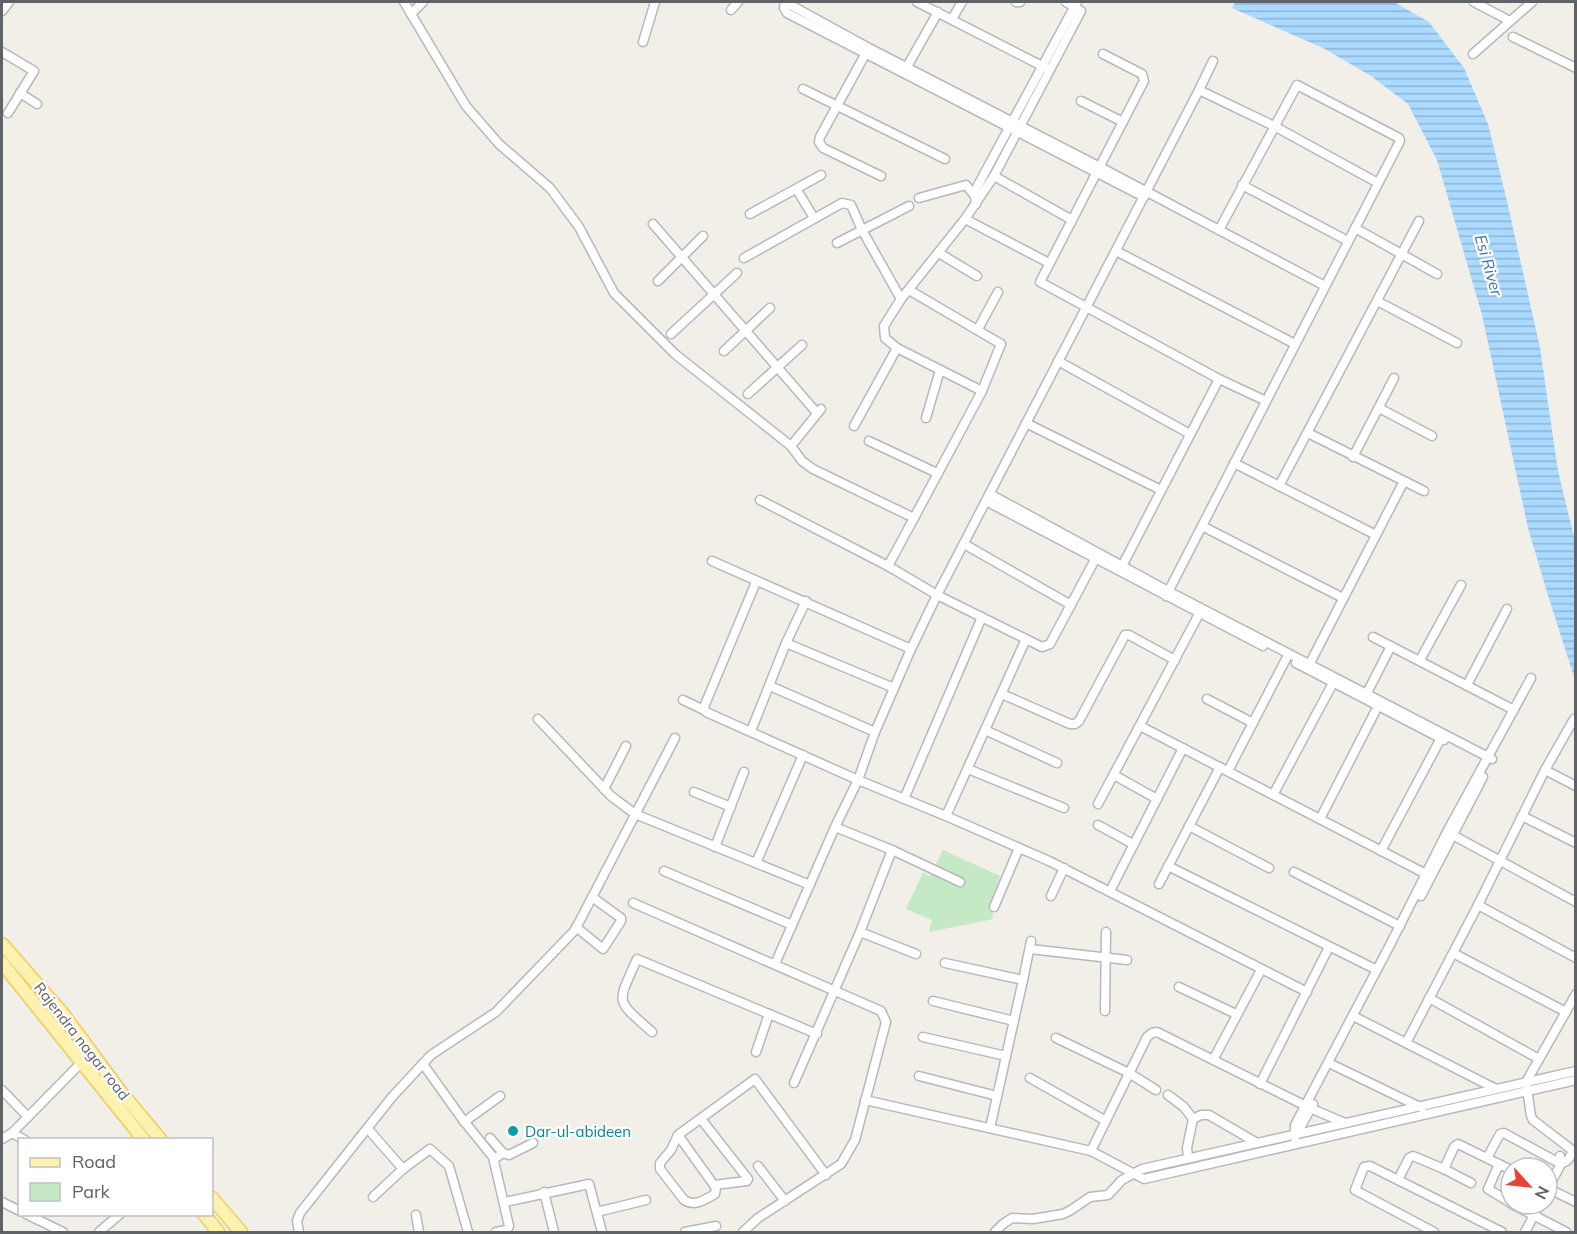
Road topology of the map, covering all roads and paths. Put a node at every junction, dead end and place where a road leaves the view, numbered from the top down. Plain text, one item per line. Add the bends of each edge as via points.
1 (9, 2) edge
2 (404, 2) edge
3 (423, 2) edge
4 (656, 2) edge
5 (738, 2) edge
6 (785, 2) edge
7 (917, 2) edge
8 (962, 2) edge
9 (1474, 2) edge
10 (1532, 2) edge
11 (1072, 3) edge
12 (731, 10) dead end
13 (2, 11) edge
14 (938, 12) junction
15 (411, 14) junction
16 (952, 19) junction
17 (1510, 21) junction
18 (1513, 37) dead end
19 (643, 42) dead end
20 (867, 51) junction
21 (1103, 54) dead end
22 (1473, 54) dead end
23 (2, 55) edge
24 (1213, 60) dead end
25 (1041, 65) junction
26 (1575, 68) edge
27 (905, 70) junction
28 (1050, 70) junction
29 (802, 89) dead end
30 (1199, 90) junction
31 (20, 93) junction
32 (1081, 100) dead end
33 (38, 104) dead end
34 (836, 105) junction
35 (8, 113) dead end
36 (1123, 122) junction
37 (1015, 126) junction
38 (1274, 126) junction
39 (945, 159) dead end
40 (1098, 170) junction
41 (822, 175) dead end
42 (881, 176) dead end
43 (993, 176) junction
44 (1378, 183) junction
45 (1242, 185) junction
46 (797, 190) junction
47 (1145, 194) junction
48 (919, 198) dead end
49 (975, 200) junction
50 (909, 206) dead end
51 (750, 214) dead end
52 (814, 218) junction
53 (965, 219) junction
54 (1072, 220) junction
55 (1419, 221) dead end
56 (653, 224) dead end
57 (1355, 228) junction
58 (862, 230) junction
59 (1219, 230) junction
60 (703, 236) dead end
61 (1348, 241) junction
62 (837, 243) dead end
63 (1116, 251) junction
64 (939, 253) junction
65 (1401, 254) junction
66 (682, 257) junction
67 (744, 258) dead end
68 (1049, 263) junction
69 (738, 273) dead end
70 (1437, 274) dead end
71 (977, 276) dead end
72 (658, 281) dead end
73 (1325, 286) junction
74 (909, 290) junction
75 (998, 292) dead end
76 (714, 294) junction
77 (901, 299) junction
78 (1377, 302) junction
79 (1085, 306) junction
80 (770, 308) dead end
81 (978, 329) junction
82 (746, 330) junction
83 (671, 334) dead end
84 (1456, 343) dead end
85 (1295, 344) junction
86 (802, 345) dead end
87 (897, 348) junction
88 (724, 351) dead end
89 (1058, 361) junction
90 (778, 367) junction
91 (940, 370) junction
92 (1394, 378) dead end
93 (1219, 379) junction
94 (982, 391) junction
95 (748, 394) dead end
96 (1266, 401) junction
97 (1379, 408) junction
98 (926, 418) dead end
99 (1026, 423) junction
100 (854, 426) dead end
101 (1308, 433) junction
102 (1190, 434) junction
103 (1432, 436) dead end
104 (869, 441) dead end
105 (791, 446) junction
106 (1353, 457) junction
107 (1234, 463) junction
108 (937, 473) junction
109 (1404, 481) junction
110 (1279, 486) junction
111 (1161, 490) junction
112 (1424, 491) dead end
113 (988, 498) junction
114 (760, 500) dead end
115 (914, 518) junction
116 (1202, 526) junction
117 (1376, 535) junction
118 (964, 544) junction
119 (1097, 556) junction
120 (712, 561) dead end
121 (888, 566) junction
122 (1120, 568) junction
123 (756, 582) junction
124 (1461, 585) dead end
125 (1167, 594) junction
126 (937, 595) junction
127 (1343, 598) junction
128 (806, 602) junction
129 (1071, 605) junction
130 (1507, 609) dead end
131 (1199, 614) junction
132 (982, 616) junction
133 (1373, 637) dead end
134 (1026, 639) junction
135 (786, 643) junction
136 (1391, 646) junction
137 (911, 649) junction
138 (1286, 658) junction
139 (1175, 660) junction
140 (1420, 660) junction
141 (1308, 666) junction
142 (1532, 678) dead end
143 (1333, 682) junction
144 (1467, 685) junction
145 (770, 686) junction
146 (894, 688) junction
147 (1002, 693) junction
148 (1367, 693) junction
149 (1207, 699) dead end
150 (683, 700) dead end
151 (1378, 706) junction
152 (704, 710) junction
153 (1514, 710) junction
154 (538, 719) dead end
155 (1574, 719) dead end
156 (1253, 723) junction
157 (1140, 726) junction
158 (985, 730) junction
159 (751, 731) junction
160 (875, 732) junction
161 (675, 738) dead end
162 (1441, 738) junction
163 (626, 746) dead end
164 (1183, 748) junction
165 (803, 755) junction
166 (1489, 759) junction
167 (1057, 763) dead end
168 (968, 769) junction
169 (1224, 769) junction
170 (1545, 770) junction
171 (744, 772) dead end
172 (1114, 775) junction
173 (858, 780) junction
174 (1575, 786) edge
175 (604, 789) junction
176 (694, 792) dead end
177 (1273, 795) junction
178 (904, 799) junction
179 (1157, 799) junction
180 (1098, 804) dead end
181 (731, 807) junction
182 (1064, 808) dead end
183 (635, 814) junction
184 (946, 816) junction
185 (1522, 816) junction
186 (1320, 819) junction
187 (1098, 825) dead end
188 (835, 826) junction
189 (1189, 826) junction
190 (1450, 834) junction
191 (1575, 843) edge
192 (1133, 844) junction
193 (716, 847) junction
194 (1019, 848) junction
195 (892, 850) junction
196 (1381, 851) junction
197 (1500, 861) junction
198 (756, 863) junction
199 (1168, 866) junction
200 (1064, 868) junction
201 (1269, 868) dead end
202 (664, 872) dead end
203 (1294, 872) dead end
204 (1426, 874) junction
205 (960, 882) dead end
206 (1159, 884) dead end
207 (810, 885) junction
208 (1110, 891) junction
209 (1051, 896) dead end
210 (1575, 902) edge
211 (633, 903) dead end
212 (591, 904) junction
213 (1478, 905) junction
214 (994, 907) dead end
215 (580, 924) junction
216 (792, 925) junction
217 (1400, 926) junction
218 (860, 932) junction
219 (1106, 932) dead end
220 (2, 944) edge
221 (1329, 947) junction
222 (1453, 953) junction
223 (916, 954) dead end
224 (1106, 958) junction
225 (1575, 958) edge
226 (1127, 960) dead end
227 (2, 963) edge
228 (945, 963) dead end
229 (776, 964) junction
230 (1262, 970) junction
231 (1377, 970) junction
232 (1023, 980) junction
233 (1179, 987) dead end
234 (836, 990) junction
235 (1307, 992) junction
236 (1575, 994) edge
237 (1429, 999) junction
238 (933, 1001) dead end
239 (1105, 1011) dead end
240 (1566, 1012) junction
241 (769, 1014) junction
242 (1236, 1014) junction
243 (1357, 1018) junction
244 (1014, 1021) junction
245 (652, 1032) dead end
246 (817, 1034) junction
247 (923, 1037) dead end
248 (1056, 1038) dead end
249 (1406, 1043) junction
250 (756, 1052) dead end
251 (1006, 1056) junction
252 (1539, 1059) junction
253 (1213, 1060) junction
254 (82, 1062) junction
255 (423, 1064) junction
256 (1333, 1065) junction
257 (1575, 1071) edge
258 (1129, 1073) junction
259 (919, 1076) dead end
260 (1030, 1078) dead end
261 (1575, 1080) edge
262 (1526, 1082) junction
263 (794, 1083) dead end
264 (1260, 1084) junction
265 (1494, 1088) junction
266 (2, 1090) edge
267 (1156, 1090) dead end
268 (1528, 1092) junction
269 (1168, 1095) dead end
270 (500, 1096) dead end
271 (998, 1096) junction
272 (865, 1100) junction
273 (1308, 1107) junction
274 (1422, 1110) junction
275 (28, 1117) junction
276 (701, 1119) junction
277 (1193, 1119) junction
278 (1106, 1121) junction
279 (464, 1122) junction
280 (1346, 1123) junction
281 (990, 1128) junction
282 (368, 1129) junction
283 (12, 1133) junction
284 (678, 1135) junction
285 (1295, 1136) junction
286 (21, 1138) edge
287 (142, 1138) edge
288 (159, 1138) edge
289 (490, 1138) dead end
290 (2, 1139) edge
291 (533, 1143) dead end
292 (1257, 1143) junction
293 (1572, 1150) edge
294 (1091, 1151) junction
295 (503, 1154) junction
296 (1188, 1157) junction
297 (1488, 1158) junction
298 (1561, 1158) junction
299 (494, 1159) junction
300 (1559, 1162) edge
301 (1499, 1164) joint
302 (758, 1166) dead end
303 (1444, 1168) junction
304 (403, 1169) junction
305 (1132, 1174) junction
306 (826, 1175) junction
307 (1398, 1180) junction
308 (1471, 1183) dead end
309 (714, 1185) junction
310 (544, 1192) junction
311 (1559, 1195) edge
312 (1499, 1196) edge
313 (374, 1197) dead end
314 (213, 1199) edge
315 (646, 1200) dead end
316 (785, 1201) junction
317 (505, 1202) junction
318 (1575, 1202) edge
319 (2, 1203) edge
320 (18, 1210) edge
321 (597, 1212) junction
322 (416, 1215) dead end
323 (28, 1216) edge
324 (119, 1216) edge
325 (205, 1216) edge
326 (1534, 1216) edge
327 (1536, 1216) edge
328 (716, 1226) dead end
329 (63, 1233) edge
330 (99, 1233) edge
331 (218, 1233) edge
332 (241, 1233) edge
333 (299, 1233) edge
334 (419, 1233) edge
335 (468, 1233) edge
336 (496, 1233) edge
337 (554, 1233) edge
338 (602, 1233) edge
339 (685, 1233) edge
340 (743, 1233) edge
341 (996, 1233) edge
342 (1434, 1233) edge
343 (1502, 1233) edge
344 (1525, 1233) edge
345 (1566, 1233) edge

1 - 13 street
2 - 15 street
3 - 15 street
4 - 19 street
5 - 12 street
6 - 20 street
7 - 14 street
8 - 16 street
9 - 17 street
10 - 17 street
11 - 25 street
11 - 28 street via 1081,12
14 - 16 street
14 - 27 street
15 - 105 street via 466,106 499,144 550,188 579,227 614,293 675,354
16 - 25 street
17 - 22 street
18 - 26 street
20 - 27 street
20 - 34 street
21 - 36 street via 1144,77
23 - 31 street via 34,71
24 - 30 street
25 - 28 street
25 - 37 street
27 - 37 street
28 - 37 street
29 - 34 street
30 - 38 street
30 - 47 street
31 - 33 street
31 - 35 street
32 - 36 street
34 - 39 street
34 - 42 street via 819,142 823,148
36 - 40 street
37 - 40 street
37 - 43 street
37 - 49 street via 976,187
38 - 44 street
38 - 44 street via 1294,87 1299,85 1397,135 1400,141
38 - 45 street
40 - 47 street
40 - 54 street
41 - 46 street
43 - 49 street
43 - 54 street
44 - 57 street
45 - 59 street
45 - 61 street
46 - 51 street
46 - 52 street
47 - 59 street
47 - 63 street
48 - 49 street via 966,185
49 - 53 street
50 - 58 street
52 - 58 street via 846,203
52 - 67 street
53 - 64 street
53 - 68 street
54 - 68 street
55 - 65 street
56 - 66 street
57 - 61 street
57 - 65 street
58 - 62 street
58 - 77 street
59 - 73 street
60 - 66 street
61 - 73 street
63 - 79 street
63 - 85 street
64 - 71 street
64 - 74 street
65 - 70 street
65 - 78 street
66 - 72 street
66 - 76 street
68 - 79 street via 1041,285
69 - 76 street
73 - 85 street
74 - 77 street
74 - 81 street
75 - 81 street
76 - 82 street
76 - 83 street
77 - 87 street via 883,332
78 - 84 street
78 - 101 street
79 - 89 street
79 - 93 street
80 - 82 street
81 - 94 street via 1001,344
82 - 88 street
82 - 90 street
85 - 96 street
86 - 90 street
87 - 91 street
87 - 100 street
89 - 99 street
89 - 102 street
90 - 95 street
90 - 105 street via 819,411
91 - 94 street
91 - 98 street
92 - 97 street
93 - 96 street
93 - 102 street
94 - 108 street
96 - 107 street
97 - 103 street
97 - 106 street
99 - 111 street
99 - 113 street
101 - 106 street
101 - 110 street
102 - 111 street
104 - 108 street
105 - 115 street via 813,469
106 - 109 street
107 - 110 street
107 - 116 street
108 - 115 street
109 - 112 street
109 - 117 street
110 - 117 street
111 - 122 street
113 - 118 street
113 - 119 street
114 - 121 street
115 - 121 street
116 - 125 street
116 - 127 street
117 - 127 street
118 - 126 street
118 - 129 street
119 - 122 street
119 - 129 street
120 - 123 street
121 - 126 street
122 - 125 street
123 - 128 street
123 - 152 street
124 - 140 street
125 - 131 street
125 - 141 street
126 - 132 street
126 - 137 street
127 - 141 street
128 - 135 street
128 - 137 street
129 - 134 street via 1047,647
130 - 144 street
131 - 138 street
131 - 139 street
132 - 134 street
132 - 178 street
133 - 136 street
134 - 147 street
135 - 145 street
135 - 146 street
136 - 140 street
136 - 148 street
137 - 146 street
138 - 141 street
138 - 156 street
139 - 147 street via 1125,635 1075,724
139 - 157 street
140 - 144 street
141 - 143 street
141 - 148 street
142 - 153 street
143 - 151 street
143 - 177 street
144 - 153 street
145 - 159 street
145 - 160 street
146 - 160 street
147 - 158 street
148 - 166 street
149 - 156 street
150 - 152 street
151 - 162 street
151 - 186 street
152 - 159 street
153 - 166 street via 1516,715
154 - 175 street
155 - 170 street
156 - 169 street
157 - 164 street
157 - 172 street
158 - 167 street
158 - 168 street
159 - 165 street
160 - 173 street
161 - 183 street
162 - 166 street
162 - 196 street
163 - 175 street
164 - 169 street
164 - 179 street
165 - 173 street
165 - 198 street
166 - 190 street
168 - 182 street
168 - 184 street
169 - 177 street
169 - 189 street
170 - 174 street
170 - 185 street
171 - 181 street
172 - 179 street
172 - 180 street
173 - 178 street
173 - 188 street
175 - 183 street
176 - 181 street
177 - 186 street
178 - 184 street
179 - 192 street
181 - 193 street
183 - 193 street
183 - 212 street
184 - 194 street
185 - 191 street
185 - 197 street
186 - 196 street
187 - 192 street
188 - 195 street
188 - 207 street
189 - 199 street
189 - 201 street
190 - 197 street
190 - 204 street
190 - 243 street
192 - 208 street
193 - 198 street
194 - 200 street
194 - 214 street
195 - 205 street
195 - 218 street
196 - 204 street
197 - 210 street
197 - 213 street
198 - 207 street
199 - 206 street
199 - 221 street
200 - 208 street
200 - 209 street
202 - 216 street
203 - 217 street
204 - 217 street
207 - 216 street
208 - 230 street
211 - 229 street
212 - 215 street
212 - 215 street via 621,921 603,949
213 - 222 street
213 - 225 street
215 - 255 street via 496,1012
216 - 229 street
217 - 231 street
218 - 223 street
218 - 234 street
219 - 224 street
220 - 288 main road, Rajendra nagar road via 63,1014
221 - 231 street
221 - 235 street
222 - 237 street
222 - 240 street
224 - 226 street
224 - 232 street via 1030,945
224 - 239 street
227 - 254 main road, Rajendra nagar road
228 - 232 street
229 - 234 street
230 - 235 street
230 - 242 street
231 - 273 street
232 - 244 street
233 - 242 street
234 - 246 street
234 - 272 street via 881,1011 886,1022
235 - 264 street
236 - 240 street
237 - 249 street
237 - 252 street
238 - 244 street
240 - 252 street
241 - 245 street via 637,959 621,1002
241 - 246 street
241 - 250 street
242 - 253 street
243 - 249 street
243 - 256 street
244 - 251 street
246 - 263 street
247 - 251 street
248 - 258 street
249 - 265 street
251 - 271 street
252 - 262 street
253 - 258 street via 1157,1032 1147,1037
253 - 264 street
254 - 275 street
254 - 287 main road, Rajendra nagar road
255 - 279 street
255 - 282 street
256 - 273 street
256 - 274 street
257 - 262 street
258 - 267 street
258 - 278 street
259 - 271 street
260 - 278 street
261 - 268 street
262 - 265 street
262 - 268 street
264 - 273 street
265 - 274 street
266 - 275 street
268 - 274 street
268 - 293 street via 1533,1120
269 - 277 street
270 - 279 street
271 - 281 street
272 - 281 street
272 - 306 street via 849,1152
273 - 280 street
273 - 285 street
274 - 280 street
274 - 285 street
275 - 283 street
276 - 284 street
276 - 306 street via 755,1079
276 - 309 street via 748,1179
277 - 292 street via 1209,1115
277 - 296 street
278 - 294 street
279 - 299 street
280 - 285 street
281 - 294 street
282 - 304 street
282 - 333 street via 300,1213
283 - 286 street
283 - 290 street
284 - 309 street
284 - 309 street via 660,1169 689,1203 715,1194
285 - 292 street
285 - 305 street via 1144,1179
289 - 295 street
291 - 295 street via 509,1155
292 - 296 street
293 - 298 street
294 - 305 street
295 - 299 street
296 - 305 street
297 - 298 street via 1504,1133
297 - 301 street
297 - 303 street via 1458,1144
298 - 300 street
299 - 317 street
301 - 312 street via 1488,1189
302 - 316 street
303 - 307 street via 1413,1156
303 - 308 street
304 - 313 street
304 - 335 street via 426,1151 435,1152 449,1166
305 - 341 street via 1108,1195 1090,1197 1063,1214 1012,1218
306 - 316 street
307 - 342 street via 1366,1166 1356,1190
307 - 343 street
310 - 317 street
310 - 321 street via 589,1184
310 - 337 street
311 - 318 street
314 - 332 main road
315 - 321 street
316 - 340 street
317 - 336 street via 509,1228
319 - 320 street
321 - 338 street
322 - 334 street
323 - 329 street
324 - 330 street
325 - 331 main road
326 - 344 street
327 - 345 street
328 - 339 street

